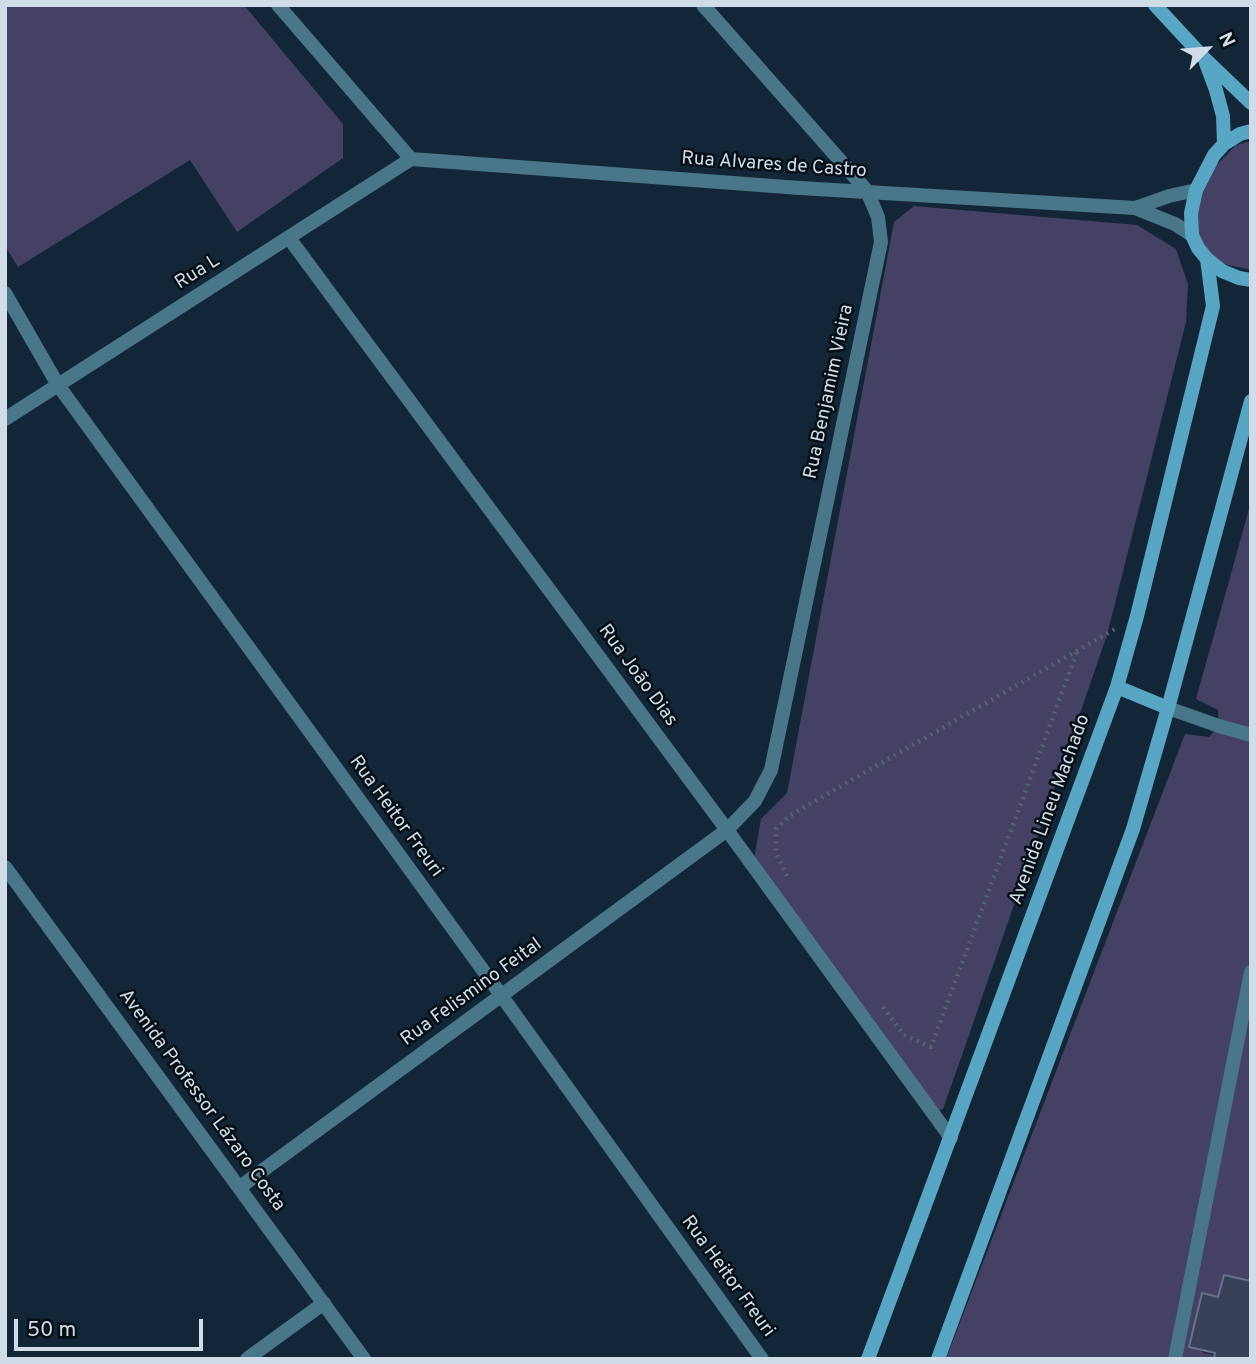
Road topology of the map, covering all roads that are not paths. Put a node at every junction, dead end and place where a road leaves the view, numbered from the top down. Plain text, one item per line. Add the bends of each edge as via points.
1 (278, 5) edge
2 (703, 5) edge
3 (1155, 5) edge
4 (1204, 58) junction
5 (1251, 103) edge
6 (1251, 131) edge
7 (1224, 144) junction
8 (411, 159) junction
9 (1196, 190) junction
10 (867, 191) junction
11 (1135, 208) junction
12 (1192, 235) junction
13 (289, 238) junction
14 (1207, 259) junction
15 (1251, 280) edge
16 (5, 293) edge
17 (58, 385) junction
18 (1251, 401) edge
19 (5, 419) edge
20 (1117, 687) junction
21 (1168, 708) junction
22 (1251, 735) edge
23 (727, 830) junction
24 (5, 867) edge
25 (1251, 971) edge
26 (501, 995) junction
27 (951, 1138) junction
28 (240, 1187) junction
29 (324, 1303) junction
30 (247, 1359) edge
31 (364, 1359) edge
32 (762, 1359) edge
33 (868, 1359) edge
34 (938, 1359) edge
35 (1175, 1359) edge

1 - 8 street
2 - 10 street, Rua Benjamim Vieira
3 - 4 main road
4 - 5 main road
4 - 7 main road via 1223,116
6 - 7 main road
7 - 9 main road
8 - 10 street, Rua Alvares de Castro
8 - 13 street, Rua L
9 - 11 street, Rua Alvares de Castro
9 - 12 main road
10 - 11 street, Rua Alvares de Castro
10 - 23 street, Rua Benjamim Vieira via 878,217 881,242 771,770 755,801
11 - 12 street, Rua Alvares de Castro
12 - 14 main road
13 - 17 street, Rua L
13 - 23 street, Rua João Dias
14 - 15 main road via 1222,271
14 - 20 main road, Avenida Lineu Machado via 1213,306
16 - 17 street, Rua Heitor Freuri
17 - 19 street, Rua L
17 - 26 street, Rua Heitor Freuri
18 - 21 main road
20 - 21 main road
20 - 27 main road, Avenida Lineu Machado
21 - 22 street
21 - 34 main road via 1133,829
23 - 26 street, Rua Felismino Feital
23 - 27 street, Rua João Dias
24 - 28 street, Avenida Professor Lázaro Costa
25 - 35 street
26 - 28 street, Rua Felismino Feital
26 - 32 street, Rua Heitor Freuri
27 - 33 main road, Avenida Lineu Machado
28 - 29 street, Avenida Professor Lázaro Costa
29 - 30 street
29 - 31 street, Avenida Professor Lázaro Costa

